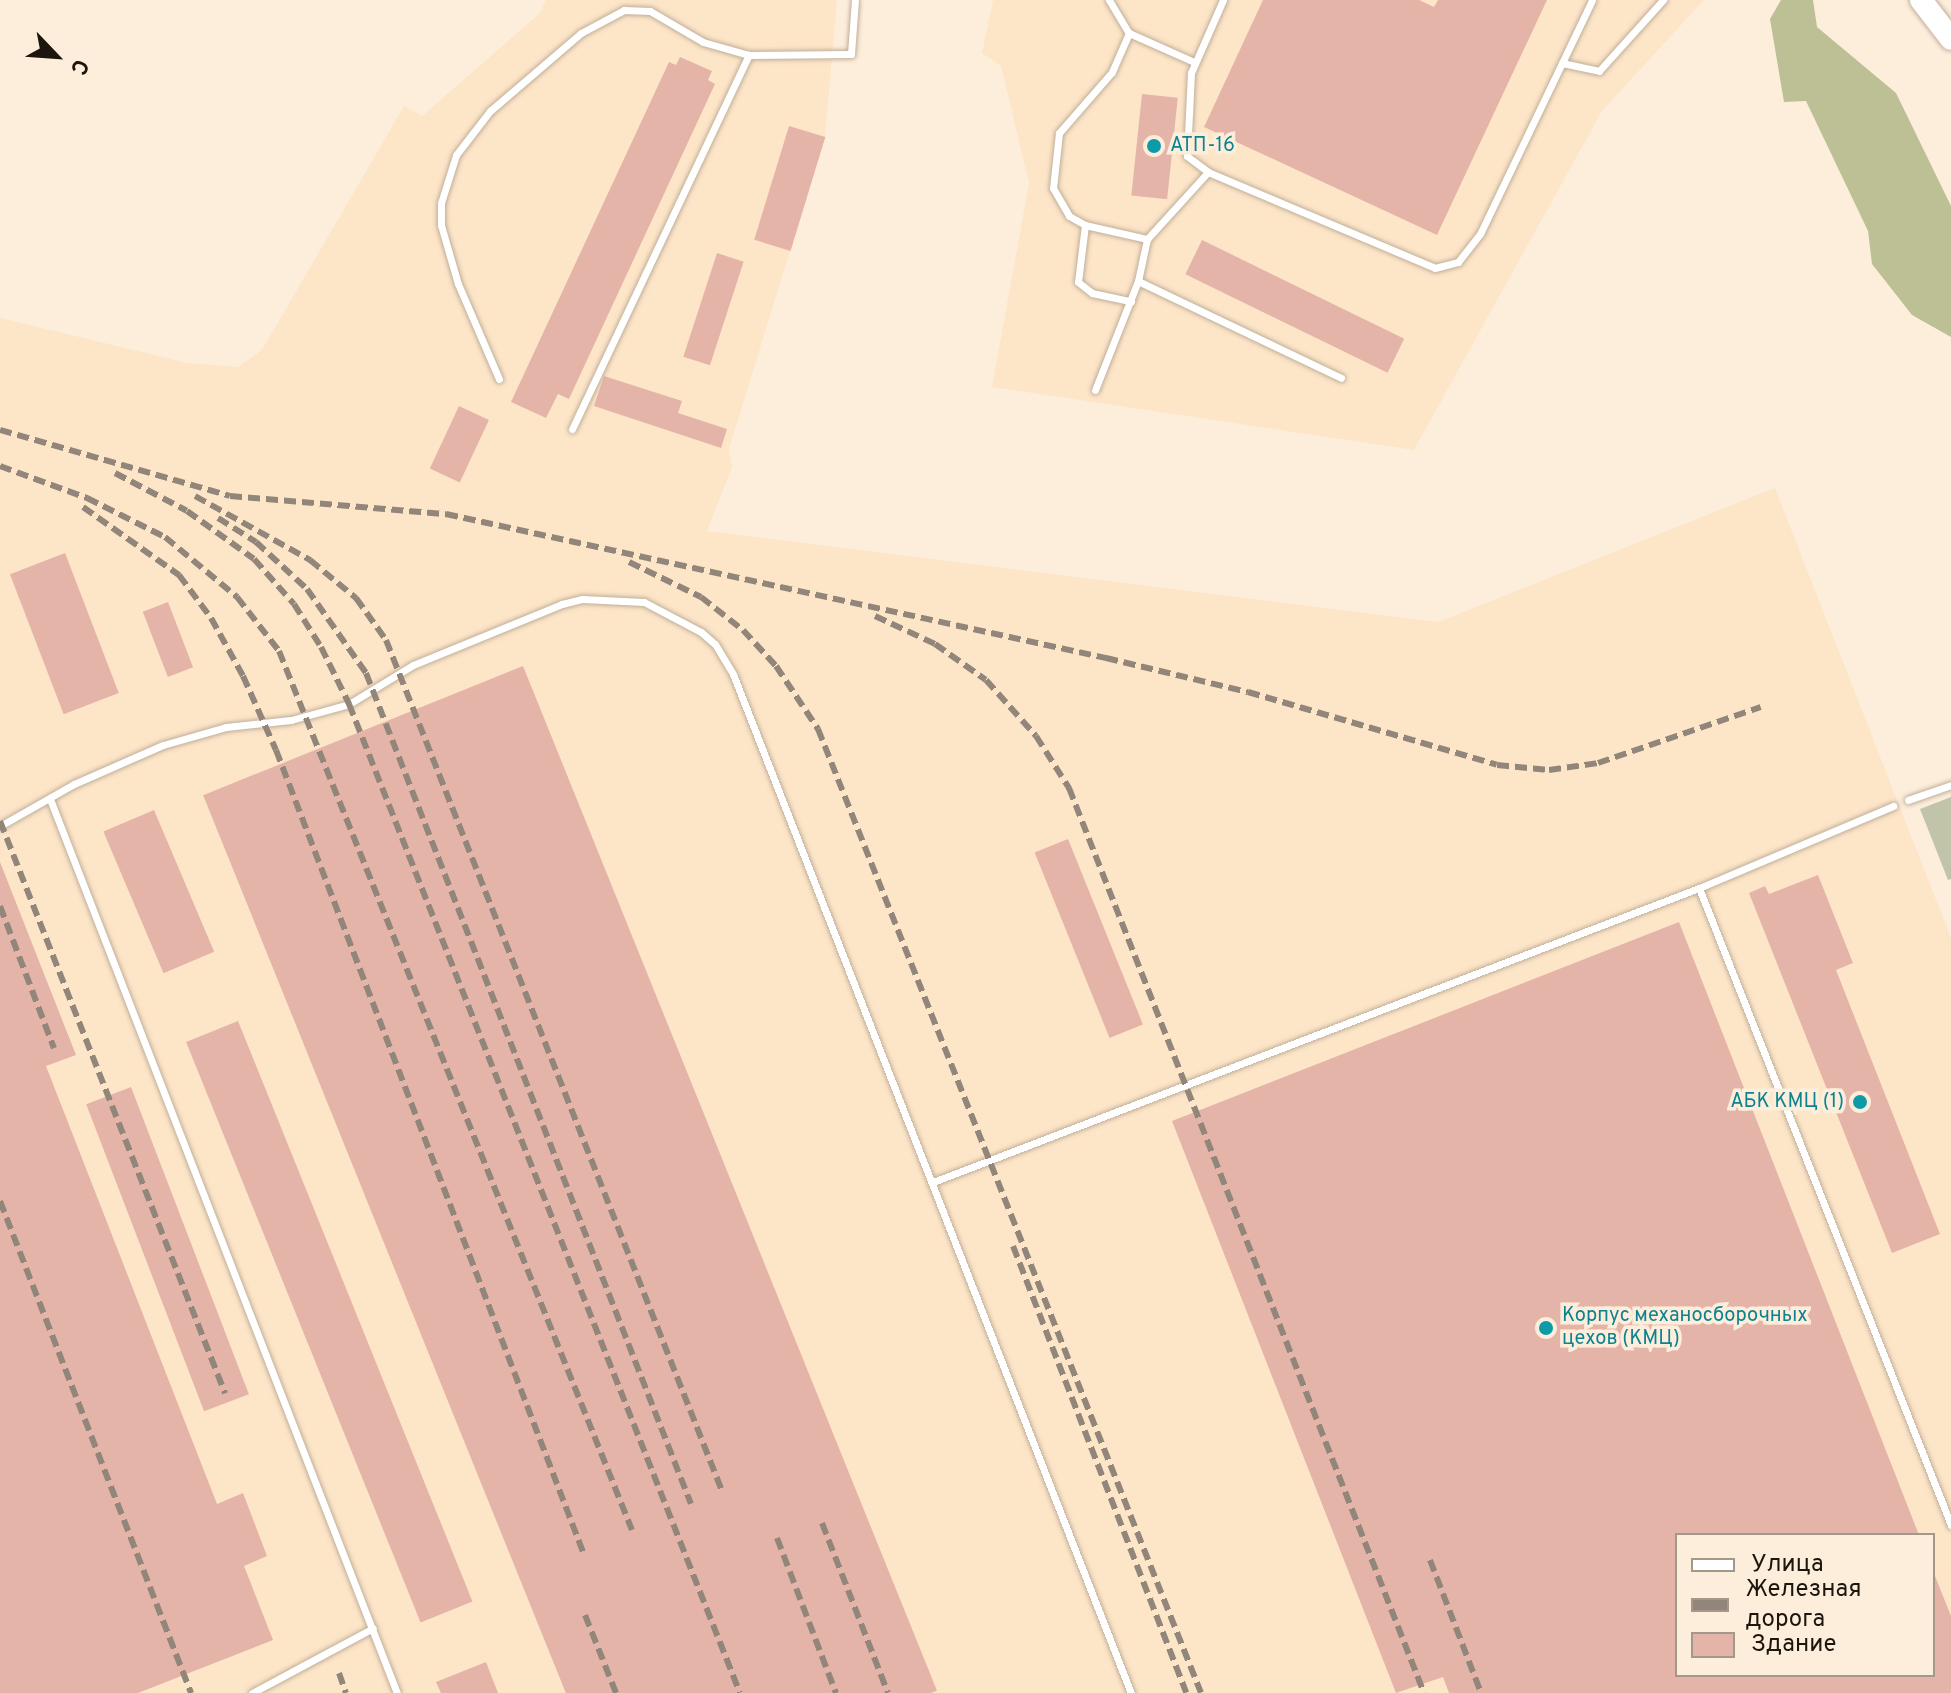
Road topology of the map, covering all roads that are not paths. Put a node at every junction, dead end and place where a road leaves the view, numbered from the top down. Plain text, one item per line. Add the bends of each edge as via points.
1 (855, 0) edge
2 (1109, 0) edge
3 (1223, 0) edge
4 (1592, 0) edge
5 (1663, 0) edge
6 (1921, 0) edge
7 (1129, 33) junction
8 (1951, 39) edge
9 (749, 55) junction
10 (1194, 62) junction
11 (1562, 63) junction
12 (1208, 172) junction
13 (1085, 225) junction
14 (1147, 239) junction
15 (1138, 281) junction
16 (1131, 301) junction
17 (1341, 378) dead end
18 (499, 379) dead end
19 (1095, 390) dead end
20 (572, 429) dead end
21 (1951, 785) edge
22 (50, 799) junction
23 (1908, 800) dead end
24 (1893, 806) dead end
25 (0, 826) edge
26 (1699, 888) junction
27 (933, 1182) junction
28 (1951, 1525) edge
29 (373, 1628) junction
30 (252, 1693) edge
31 (397, 1693) edge
32 (1131, 1693) edge

1 - 9 lane via 851,54
2 - 7 lane
3 - 10 lane
4 - 11 lane
5 - 11 lane via 1599,71
6 - 8 main road
7 - 10 lane
7 - 13 lane via 1112,72 1067,118 1055,149 1053,188 1069,216
9 - 18 lane via 703,42 650,11 624,10 552,56 472,131 447,179 441,225 458,284
9 - 20 lane
10 - 12 lane via 1183,144 1187,156
11 - 12 lane via 1480,234 1458,262 1424,266
12 - 14 lane
13 - 14 lane
13 - 16 lane via 1078,282 1092,293
14 - 15 lane
15 - 16 lane
15 - 17 lane
16 - 19 lane
21 - 23 lane
22 - 25 lane
22 - 27 lane via 163,745 226,727 291,720 349,704 413,665 562,604 625,600 663,608 715,644 733,674
22 - 29 lane
24 - 26 lane
26 - 27 lane
26 - 28 lane
27 - 32 lane
29 - 30 lane
29 - 31 lane

